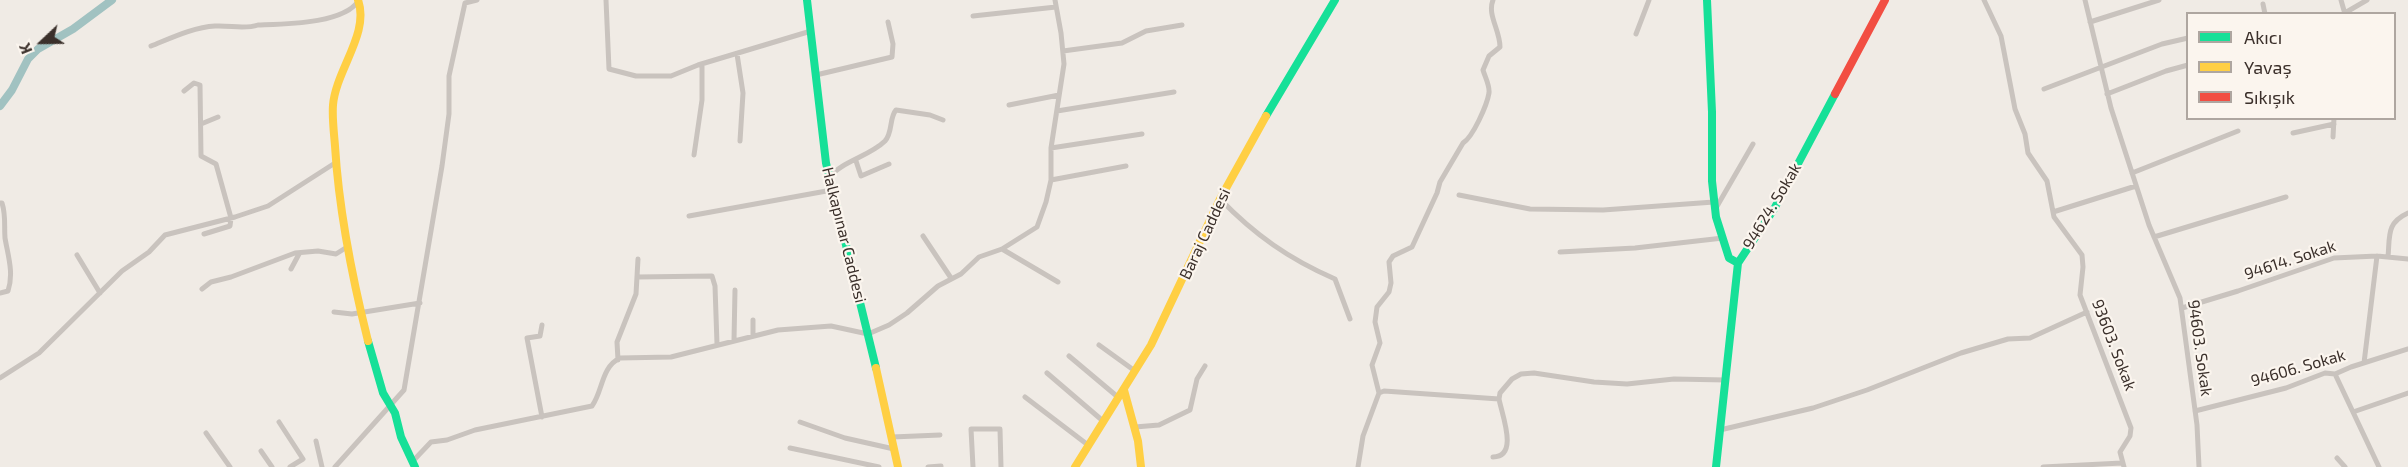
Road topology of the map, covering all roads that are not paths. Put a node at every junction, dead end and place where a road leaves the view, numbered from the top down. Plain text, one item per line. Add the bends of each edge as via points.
1 (359, 0) edge
2 (477, 0) edge
3 (606, 0) edge
4 (807, 0) edge
5 (1335, 0) edge
6 (1492, 0) edge
7 (1649, 0) edge
8 (1707, 0) edge
9 (1885, 0) edge
10 (1984, 0) edge
11 (2085, 0) edge
12 (2159, 0) edge
13 (2367, 0) edge
14 (1055, 3) edge
15 (2263, 4) dead end
16 (2265, 12) edge
17 (2346, 12) edge
18 (973, 16) dead end
19 (888, 22) dead end
20 (2090, 22) junction
21 (1182, 25) dead end
22 (811, 31) junction
23 (1635, 34) dead end
24 (2186, 38) edge
25 (151, 46) dead end
26 (1063, 51) junction
27 (736, 54) junction
28 (702, 64) junction
29 (2186, 66) edge
30 (2101, 69) junction
31 (816, 75) junction
32 (2044, 89) dead end
33 (184, 91) dead end
34 (1174, 92) dead end
35 (2108, 94) junction
36 (1059, 95) junction
37 (1009, 105) dead end
38 (1057, 111) junction
39 (218, 117) dead end
40 (943, 120) dead end
41 (2334, 121) edge
42 (201, 124) junction
43 (2238, 131) dead end
44 (2293, 133) dead end
45 (1142, 134) dead end
46 (2333, 137) dead end
47 (740, 141) dead end
48 (1753, 144) dead end
49 (1052, 148) junction
50 (694, 155) dead end
51 (856, 161) junction
52 (335, 164) junction
53 (889, 164) dead end
54 (1126, 166) dead end
55 (2132, 173) junction
56 (829, 178) junction
57 (1051, 180) junction
58 (2136, 186) junction
59 (832, 190) junction
60 (1459, 195) dead end
61 (2286, 197) dead end
62 (1220, 199) junction
63 (0, 203) edge
64 (1715, 206) junction
65 (2053, 212) junction
66 (2408, 213) edge
67 (689, 216) dead end
68 (231, 218) junction
69 (204, 234) dead end
70 (923, 236) dead end
71 (2154, 237) junction
72 (1722, 238) junction
73 (347, 247) junction
74 (1002, 249) junction
75 (1560, 252) dead end
76 (299, 254) junction
77 (78, 255) dead end
78 (2377, 256) junction
79 (2388, 257) junction
80 (638, 260) dead end
81 (2408, 260) edge
82 (1738, 262) junction
83 (291, 269) dead end
84 (637, 277) junction
85 (951, 278) junction
86 (1058, 282) dead end
87 (202, 289) dead end
88 (735, 290) dead end
89 (0, 293) edge
90 (100, 293) junction
91 (420, 303) junction
92 (2182, 309) junction
93 (360, 311) junction
94 (334, 312) dead end
95 (2087, 312) junction
96 (1350, 319) dead end
97 (753, 320) dead end
98 (542, 325) dead end
99 (868, 334) junction
100 (753, 336) junction
101 (734, 340) junction
102 (717, 344) junction
103 (1099, 345) dead end
104 (2408, 349) edge
105 (1069, 356) dead end
106 (618, 360) junction
107 (2364, 363) junction
108 (1205, 366) dead end
109 (1135, 371) junction
110 (1047, 373) dead end
111 (2335, 374) junction
112 (0, 378) edge
113 (1726, 380) junction
114 (1124, 390) junction
115 (1378, 393) junction
116 (2408, 393) edge
117 (1025, 397) dead end
118 (1119, 398) junction
119 (1499, 399) junction
120 (391, 405) junction
121 (2195, 411) junction
122 (2353, 412) junction
123 (542, 417) junction
124 (1103, 421) junction
125 (279, 422) dead end
126 (800, 422) dead end
127 (1135, 427) junction
128 (1720, 430) junction
129 (206, 433) dead end
130 (940, 435) dead end
131 (892, 437) junction
132 (316, 441) dead end
133 (1088, 445) junction
134 (790, 448) dead end
135 (894, 449) junction
136 (261, 451) dead end
137 (1493, 457) dead end
138 (2337, 458) dead end
139 (414, 464) edge
140 (2123, 465) edge
141 (941, 466) edge
142 (230, 467) edge
143 (272, 467) edge
144 (290, 467) edge
145 (322, 467) edge
146 (335, 467) edge
147 (879, 467) edge
148 (898, 467) edge
149 (928, 467) edge
150 (973, 467) edge
151 (1001, 467) edge
152 (1075, 467) edge
153 (1141, 467) edge
154 (1358, 467) edge
155 (1716, 467) edge
156 (2043, 467) edge
157 (2199, 467) edge
158 (2345, 467) edge
159 (2379, 467) edge

1 - 25 street via 339,15 327,18 249,28 216,26
1 - 52 street via 361,25 341,72 333,104
2 - 91 street via 465,3 449,76 449,114
3 - 28 street via 609,69 636,76 671,76
4 - 22 street, Halkapınar Caddesi
5 - 62 street, Baraj Caddesi via 1284,82
6 - 115 street via 1490,10 1500,47 1489,56 1483,70 1490,91 1469,139 1440,182 1412,247 1400,251 1389,262 1389,292 1377,307 1375,322 1380,343 1372,365
7 - 23 street
8 - 64 street
9 - 82 street, 94624. Sokak via 1774,209
10 - 65 street, 93603. Sokak via 2001,36 2028,153 2047,181
11 - 20 street, 94603. Sokak
12 - 20 street
13 - 17 street
14 - 18 street
14 - 26 street
15 - 16 street
19 - 31 street via 892,57
20 - 30 street, 94603. Sokak
21 - 26 street via 1146,31 1114,45
22 - 27 street
22 - 31 street, Halkapınar Caddesi
24 - 30 street
26 - 36 street
27 - 28 street
27 - 47 street via 743,93
28 - 50 street via 702,100
29 - 35 street
30 - 32 street
30 - 35 street, 94603. Sokak
31 - 56 street, Halkapınar Caddesi
33 - 42 street via 194,83 200,85
34 - 38 street
35 - 55 street, 94603. Sokak
36 - 37 street
36 - 38 street
38 - 49 street
39 - 42 street
40 - 51 street via 896,110 886,140
41 - 44 street
41 - 46 street
42 - 68 street via 201,156 216,164
43 - 55 street
45 - 49 street
48 - 64 street
49 - 57 street
51 - 53 street via 861,176
51 - 56 street via 835,170
52 - 68 street via 268,206
52 - 73 street
54 - 57 street
55 - 58 street, 94603. Sokak
56 - 59 street, Halkapınar Caddesi
57 - 74 street via 1037,227
58 - 65 street
58 - 71 street, 94603. Sokak
59 - 67 street
59 - 99 street, Halkapınar Caddesi
60 - 64 street via 1530,209
61 - 71 street
62 - 96 street via 1266,241 1303,265 1335,279
62 - 109 street, Baraj Caddesi via 1161,326
63 - 89 street via 6,215 11,282 8,291
64 - 72 street
65 - 95 street, 93603. Sokak via 2082,255 2080,289
66 - 79 street via 2392,224
68 - 69 street via 230,226
68 - 90 street via 165,235
70 - 85 street
71 - 92 street, 94603. Sokak
72 - 75 street
72 - 82 street via 1729,258
73 - 76 street via 336,254 318,250
73 - 93 street
74 - 85 street via 979,257
74 - 86 street
76 - 83 street
76 - 87 street via 211,282
77 - 90 street
78 - 79 street, 94614. Sokak
78 - 92 street, 94614. Sokak via 2334,258
78 - 107 street
79 - 81 street, 94614. Sokak
80 - 84 street
82 - 113 street, 94624. Sokak
84 - 102 street via 712,276
84 - 106 street via 636,294 617,342
85 - 99 street via 889,325
88 - 101 street
90 - 112 street via 39,353
91 - 93 street
91 - 120 street via 404,390
92 - 121 street, 94603. Sokak
93 - 94 street
93 - 120 street via 377,376
95 - 128 street via 2030,338 2008,339 1961,353 1835,401
95 - 140 street, 93603. Sokak via 2131,428 2120,452
97 - 100 street
98 - 123 street via 540,336 527,338
99 - 100 street via 831,326
99 - 131 street, Halkapınar Caddesi
100 - 101 street
101 - 102 street
102 - 106 street via 670,357
103 - 109 street
104 - 107 street, 94606. Sokak
105 - 118 street
106 - 123 street via 606,371 592,406
107 - 111 street, 94606. Sokak
108 - 127 street via 1197,379 1190,410 1159,425
109 - 114 street, Baraj Caddesi
110 - 124 street
111 - 121 street, 94606. Sokak via 2325,373 2286,388
111 - 122 street
113 - 119 street via 1674,379 1627,384 1521,374 1512,379
113 - 128 street, 94624. Sokak
114 - 118 street, Baraj Caddesi
114 - 127 street
115 - 119 street via 1393,390
115 - 154 street via 1362,436
116 - 122 street
117 - 133 street
118 - 124 street, Baraj Caddesi
119 - 137 street via 1508,445 1501,457
120 - 139 street
120 - 146 street
121 - 157 street, 94603. Sokak
122 - 159 street
123 - 139 street via 431,442
124 - 133 street, Baraj Caddesi
125 - 144 street via 303,459
126 - 135 street
127 - 153 street
128 - 155 street, 94624. Sokak
129 - 142 street
130 - 131 street
131 - 135 street, Halkapınar Caddesi
132 - 145 street
133 - 152 street, Baraj Caddesi
134 - 147 street
135 - 148 street, Halkapınar Caddesi
136 - 143 street
138 - 158 street
140 - 156 street
141 - 149 street
150 - 151 street via 971,429 1000,429

